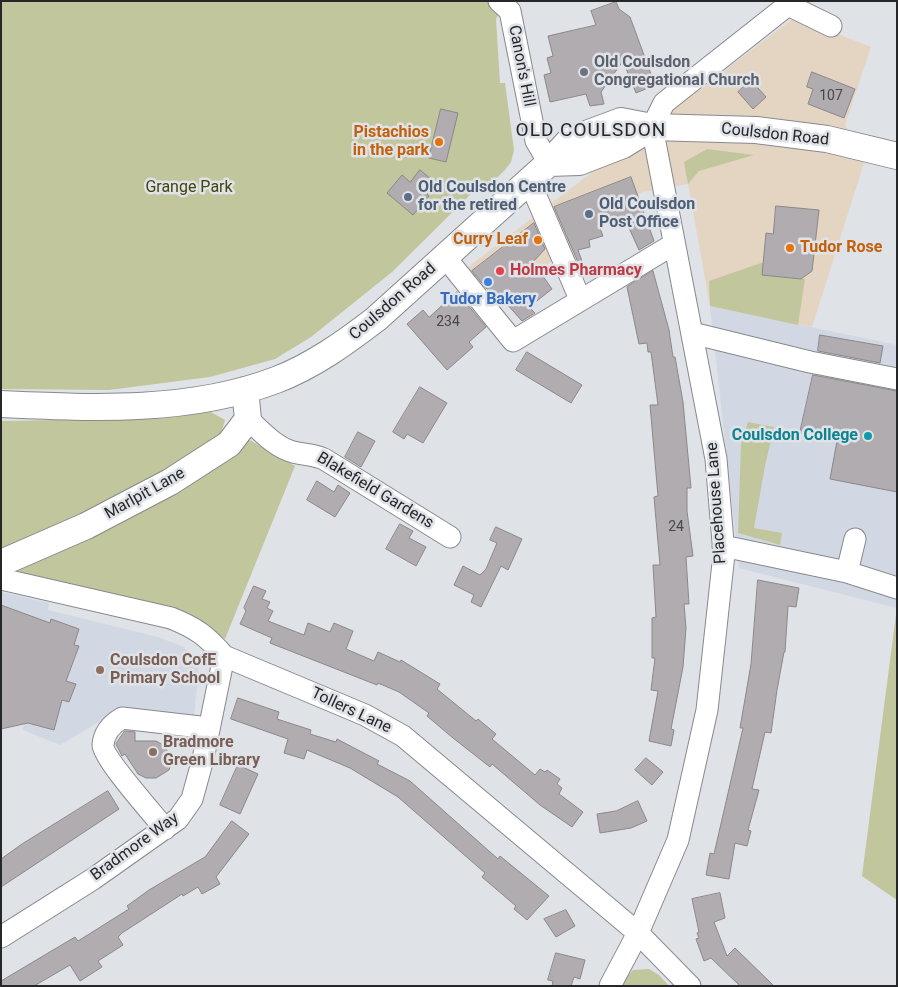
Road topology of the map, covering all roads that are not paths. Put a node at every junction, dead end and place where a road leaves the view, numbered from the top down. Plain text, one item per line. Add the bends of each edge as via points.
1 (790, 3) edge
2 (508, 4) edge
3 (831, 26) dead end
4 (652, 127) junction
5 (897, 156) edge
6 (549, 163) junction
7 (529, 180) junction
8 (674, 244) junction
9 (445, 257) junction
10 (580, 299) junction
11 (692, 333) junction
12 (897, 378) edge
13 (245, 390) junction
14 (1, 404) edge
15 (248, 419) junction
16 (450, 536) dead end
17 (854, 539) dead end
18 (723, 546) junction
19 (1, 563) edge
20 (847, 572) junction
21 (1, 579) edge
22 (897, 588) edge
23 (224, 656) junction
24 (209, 728) junction
25 (164, 828) junction
26 (638, 933) junction
27 (1, 937) edge
28 (610, 986) edge
29 (690, 986) edge

1 - 3 street
1 - 4 street via 664,103
2 - 6 street, Canon's Hill via 536,141
4 - 5 main road, Coulsdon Road via 756,130 827,138
4 - 6 main road, Coulsdon Road via 621,121 570,140
4 - 8 street, Placehouse Lane
6 - 7 main road, Coulsdon Road
7 - 9 main road, Coulsdon Road
7 - 10 street
8 - 10 street
8 - 11 street, Placehouse Lane
9 - 10 street via 515,347
9 - 13 main road, Coulsdon Road via 348,341 278,379
11 - 12 street via 810,362
11 - 18 street, Placehouse Lane via 716,459
13 - 14 main road, Coulsdon Road via 184,401 102,408
13 - 15 main road
15 - 16 street, Blakefield Gardens via 275,444 324,459
15 - 19 main road, Marlpit Lane via 229,444 170,482 86,526
17 - 20 street
18 - 20 street
18 - 26 street, Placehouse Lane via 705,720 678,840
20 - 22 street
21 - 23 street, Tollers Lane via 171,618 209,638
23 - 24 street, Bradmore Way
23 - 26 street, Tollers Lane via 365,715 403,736
24 - 25 street, Bradmore Way via 192,800 178,819
24 - 25 street via 122,718 106,734 103,746 110,761
25 - 27 street, Bradmore Way via 93,879
26 - 28 street, Placehouse Lane
26 - 29 street, Tollers Lane

